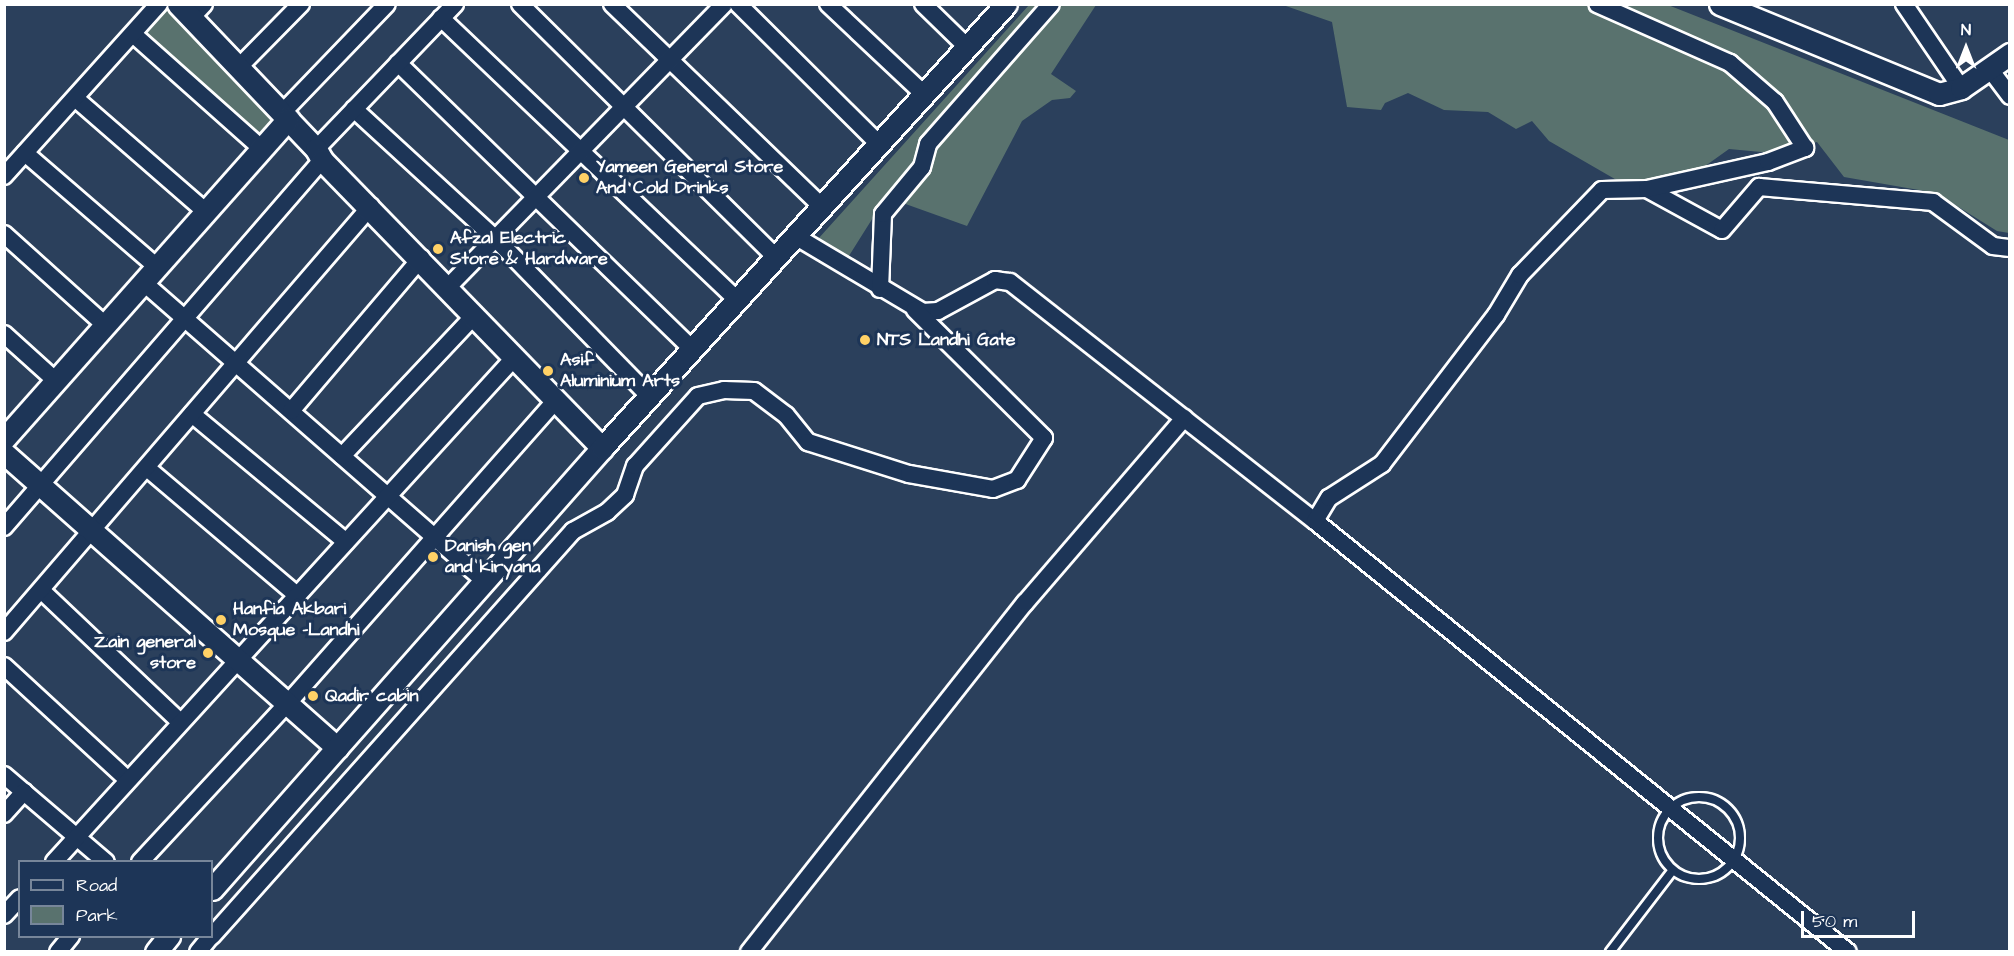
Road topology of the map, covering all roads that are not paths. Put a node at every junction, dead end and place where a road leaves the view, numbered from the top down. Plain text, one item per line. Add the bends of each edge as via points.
1 (159, 4) edge
2 (301, 4) edge
3 (387, 4) edge
4 (455, 4) edge
5 (520, 4) edge
6 (612, 4) edge
7 (724, 4) edge
8 (738, 4) edge
9 (828, 4) edge
10 (923, 4) edge
11 (1006, 4) edge
12 (1051, 4) edge
13 (1597, 4) edge
14 (1904, 4) edge
15 (1728, 6) edge
16 (191, 9) edge
17 (441, 18) junction
18 (133, 34) junction
19 (967, 47) junction
20 (2010, 54) edge
21 (669, 60) junction
22 (398, 63) junction
23 (238, 68) junction
24 (1989, 68) junction
25 (1961, 88) junction
26 (924, 94) junction
27 (2010, 96) edge
28 (75, 98) junction
29 (624, 107) junction
30 (354, 109) junction
31 (285, 116) junction
32 (879, 144) junction
33 (262, 149) junction
34 (581, 149) junction
35 (26, 153) junction
36 (319, 154) junction
37 (4, 176) edge
38 (1647, 189) junction
39 (537, 196) junction
40 (371, 206) junction
41 (822, 207) junction
42 (206, 212) junction
43 (4, 234) edge
44 (795, 236) junction
45 (495, 238) junction
46 (2010, 248) edge
47 (776, 257) junction
48 (421, 258) junction
49 (150, 275) junction
50 (448, 286) junction
51 (880, 289) junction
52 (737, 300) junction
53 (915, 310) junction
54 (475, 315) junction
55 (184, 320) junction
56 (105, 325) junction
57 (4, 334) edge
58 (692, 349) junction
59 (515, 357) junction
60 (236, 363) junction
61 (56, 381) junction
62 (649, 396) junction
63 (556, 400) junction
64 (291, 411) junction
65 (192, 414) junction
66 (1184, 418) junction
67 (4, 439) edge
68 (602, 448) junction
69 (4, 453) edge
70 (342, 456) junction
71 (147, 468) junction
72 (40, 484) junction
73 (387, 497) junction
74 (1315, 520) junction
75 (4, 527) edge
76 (91, 530) junction
77 (436, 538) junction
78 (346, 542) junction
79 (484, 581) junction
80 (40, 590) junction
81 (297, 595) junction
82 (4, 632) edge
83 (238, 658) junction
84 (4, 666) edge
85 (288, 703) junction
86 (180, 722) junction
87 (337, 748) junction
88 (4, 775) edge
89 (128, 779) junction
90 (24, 792) junction
91 (1669, 809) junction
92 (4, 814) edge
93 (77, 837) junction
94 (55, 860) edge
95 (105, 860) edge
96 (141, 860) edge
97 (1734, 860) junction
98 (1673, 870) junction
99 (213, 888) edge
100 (18, 900) edge
101 (4, 915) edge
102 (213, 934) edge
103 (69, 938) edge
104 (168, 938) edge
105 (209, 938) edge
106 (58, 951) edge
107 (156, 951) edge
108 (198, 951) edge
109 (749, 951) edge
110 (1610, 951) edge
111 (1848, 951) edge

1 - 18 street
2 - 23 street
3 - 31 street
4 - 17 street
5 - 29 street
6 - 21 street
7 - 21 street
8 - 32 street
9 - 26 street
10 - 19 street
11 - 19 street
12 - 51 street via 928,144 922,167 883,214
13 - 38 street via 1730,63 1775,102 1805,148 1768,162
14 - 25 street
15 - 25 street via 1940,94
16 - 23 street
17 - 22 street
17 - 34 street
18 - 28 street
18 - 33 street
19 - 26 street
20 - 24 street
21 - 29 street
21 - 41 street
22 - 30 street
22 - 39 street
23 - 31 street
24 - 25 street
24 - 27 street
26 - 32 street
28 - 35 street
28 - 42 street
29 - 34 street
29 - 47 street
30 - 36 street
30 - 45 street
31 - 33 street
31 - 36 street
32 - 41 street
33 - 42 street
34 - 39 street
34 - 52 street
35 - 37 street
35 - 49 street
36 - 40 street
36 - 55 street
38 - 46 street via 1722,230 1759,188 1933,202 1993,246
38 - 74 street via 1602,190 1520,275 1496,315 1382,464 1329,498
39 - 45 street
39 - 58 street
40 - 48 street
40 - 60 street
41 - 44 street
42 - 49 street
43 - 56 street
44 - 47 street
44 - 51 street
45 - 50 street
45 - 62 street
47 - 52 street
48 - 50 street
48 - 64 street
49 - 55 street
49 - 56 street
50 - 54 street
51 - 53 street
52 - 58 street
53 - 66 street via 938,311 994,280 1010,282
53 - 102 street via 1044,438 1017,480 993,489 909,474 808,442 786,415 754,391 724,390 698,396 635,466 626,495 607,512 573,531
54 - 59 street
54 - 70 street
55 - 60 street
55 - 72 street
56 - 61 street
57 - 61 street
58 - 62 street
59 - 63 street
59 - 73 street
60 - 64 street
60 - 65 street
61 - 67 street
62 - 68 street
63 - 68 street
63 - 77 street
64 - 70 street
65 - 71 street
65 - 78 street
66 - 74 street
66 - 109 street via 1025,603
68 - 79 street
69 - 72 street
70 - 73 street
71 - 76 street
71 - 81 street
72 - 75 street
72 - 76 street
73 - 77 street
73 - 78 street
74 - 91 street
76 - 80 street
76 - 83 street
77 - 79 street
77 - 85 street
78 - 81 street
79 - 87 street
80 - 82 street
80 - 86 street
81 - 83 street
83 - 85 street
83 - 86 street
84 - 89 street
85 - 87 street
85 - 96 street
86 - 89 street
87 - 99 street
88 - 90 street
89 - 93 street
90 - 92 street
90 - 93 street
91 - 97 street
91 - 97 lane via 1696,796 1725,805 1740,831
91 - 98 lane via 1659,823 1657,840 1662,857
93 - 94 street
93 - 95 street
97 - 98 lane via 1724,871 1706,878 1685,877
97 - 111 street
98 - 110 lane
100 - 101 street
103 - 106 street
104 - 107 street
105 - 108 street

